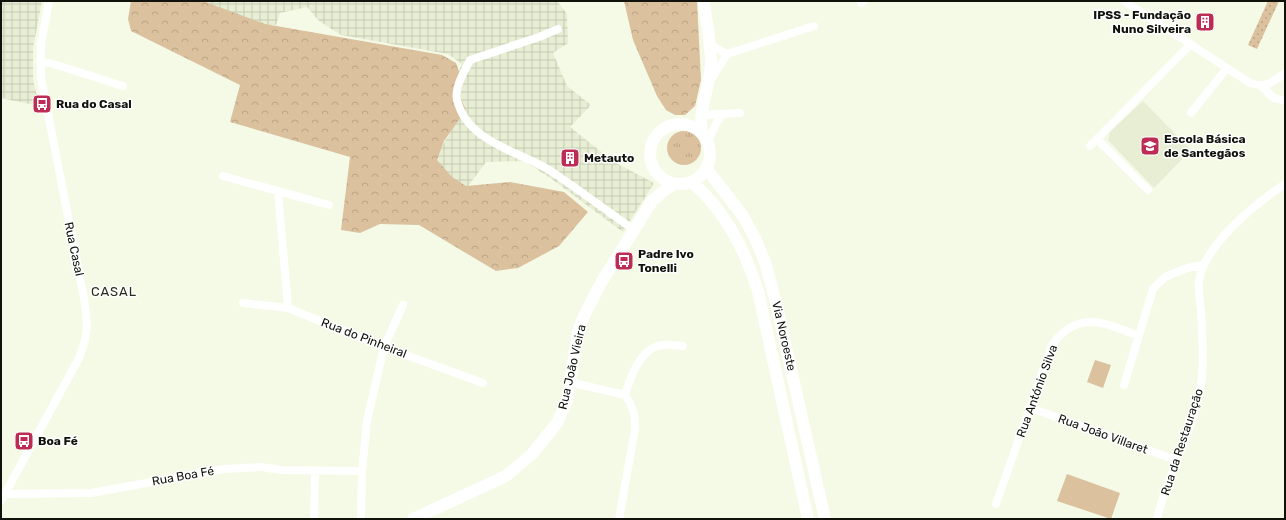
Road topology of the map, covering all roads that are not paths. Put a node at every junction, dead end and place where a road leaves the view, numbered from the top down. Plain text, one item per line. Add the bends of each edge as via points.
1 (49, 1) edge
2 (704, 1) edge
3 (1124, 1) edge
4 (814, 26) dead end
5 (558, 29) dead end
6 (709, 44) junction
7 (1191, 44) junction
8 (727, 54) junction
9 (40, 63) junction
10 (1228, 68) junction
11 (1285, 73) edge
12 (709, 84) junction
13 (123, 86) dead end
14 (1262, 87) junction
15 (1285, 101) edge
16 (702, 110) junction
17 (740, 112) dead end
18 (1191, 113) dead end
19 (722, 115) junction
20 (682, 124) junction
21 (705, 138) junction
22 (1097, 139) junction
23 (1090, 146) dead end
24 (706, 168) junction
25 (655, 172) junction
26 (223, 176) dead end
27 (692, 182) junction
28 (675, 184) junction
29 (1285, 184) edge
30 (1148, 190) dead end
31 (278, 191) junction
32 (652, 201) junction
33 (328, 205) dead end
34 (634, 230) junction
35 (1203, 265) junction
36 (244, 303) dead end
37 (403, 305) dead end
38 (288, 308) junction
39 (1138, 336) junction
40 (683, 346) dead end
41 (384, 347) junction
42 (569, 382) junction
43 (484, 383) dead end
44 (1124, 385) dead end
45 (624, 395) junction
46 (1031, 408) junction
47 (1176, 460) junction
48 (362, 471) junction
49 (315, 472) junction
50 (3, 498) edge
51 (996, 504) dead end
52 (314, 519) edge
53 (361, 519) edge
54 (413, 519) edge
55 (619, 519) edge
56 (808, 519) edge
57 (825, 519) edge
58 (1157, 519) edge

1 - 9 street, Rua Casal
2 - 6 main road
3 - 7 street
4 - 8 street
5 - 34 street via 470,60 460,79 457,98 463,115 492,143 551,171
6 - 8 street
6 - 12 main road
7 - 10 street
7 - 22 street
8 - 12 street
9 - 13 street via 55,64
9 - 50 street, Rua Casal via 88,327 80,358
10 - 14 street via 1250,83
10 - 18 street
11 - 14 street
12 - 16 main road
14 - 15 street via 1274,98
16 - 19 street
16 - 20 main road
16 - 21 main road
17 - 19 street
19 - 21 street
20 - 21 main road via 692,126
20 - 25 main road via 667,127 656,136 651,145 650,155
21 - 24 main road via 710,159
22 - 23 street
22 - 30 street
24 - 27 main road
24 - 57 main road, Via Noroeste via 743,216 765,262
25 - 28 main road via 664,180
25 - 32 main road, Rua João Vieira via 656,185
26 - 31 street
27 - 28 main road
27 - 56 main road, Via Noroeste via 723,215 749,262 758,291
28 - 32 main road, Rua João Vieira
29 - 35 street, Rua da Restauração via 1265,196 1219,242
31 - 33 street
31 - 38 street
32 - 34 main road, Rua João Vieira
34 - 42 main road, Rua João Vieira via 584,316 578,331
35 - 39 street via 1165,277 1153,289
35 - 47 street, Rua da Restauração via 1199,282 1202,336 1200,390
36 - 38 street, Rua do Pinheiral
37 - 41 street
38 - 41 street, Rua do Pinheiral
39 - 44 street
39 - 46 street, Rua António Silva via 1093,321 1079,323 1070,328 1052,345
40 - 45 street via 665,345 650,350 634,368
41 - 43 street, Rua do Pinheiral
41 - 48 street via 367,421
42 - 45 street
42 - 54 main road, Rua João Vieira via 567,401 557,423 519,466 506,476
45 - 55 street via 636,417 636,429
46 - 47 street, Rua João Villaret
46 - 51 street, Rua António Silva
47 - 58 street, Rua da Restauração
48 - 49 street, Rua Boa Fé
48 - 53 street
49 - 50 street, Rua Boa Fé via 260,466 224,469 91,494
49 - 52 street

